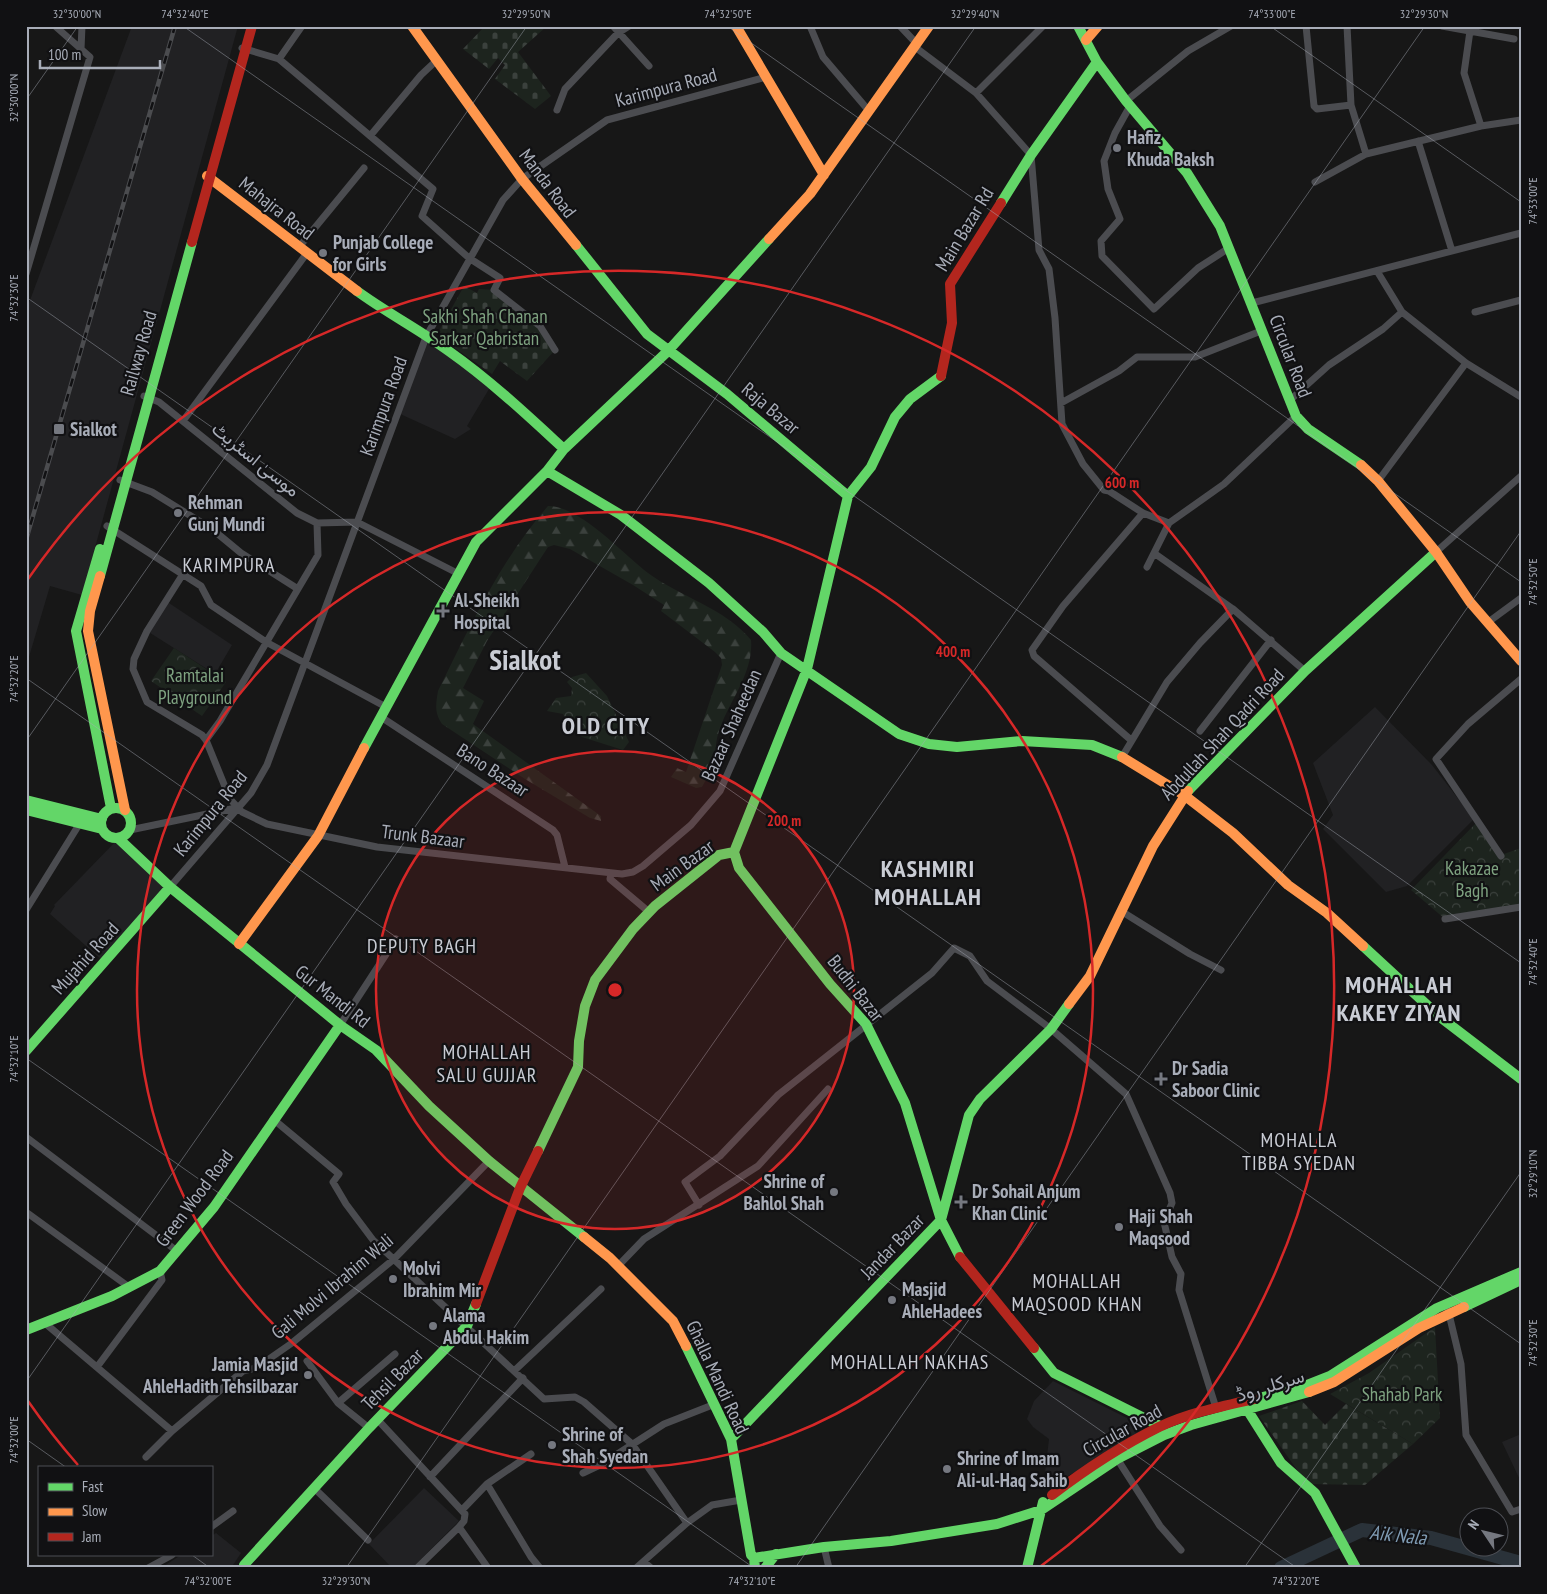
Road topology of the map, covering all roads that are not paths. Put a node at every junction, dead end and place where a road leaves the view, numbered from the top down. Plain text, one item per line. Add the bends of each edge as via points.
1 (55, 26) edge
2 (82, 26) edge
3 (247, 26) edge
4 (252, 26) edge
5 (302, 26) edge
6 (412, 26) edge
7 (613, 26) edge
8 (629, 26) edge
9 (736, 26) edge
10 (810, 26) edge
11 (900, 26) edge
12 (929, 26) edge
13 (1043, 26) edge
14 (1078, 26) edge
15 (1098, 26) edge
16 (1231, 26) edge
17 (1306, 26) edge
18 (1348, 26) edge
19 (1442, 26) edge
20 (1470, 31) junction
21 (618, 32) junction
22 (1514, 38) dead end
23 (1086, 40) junction
24 (916, 46) junction
25 (80, 49) junction
26 (244, 49) junction
27 (279, 59) junction
28 (437, 60) junction
29 (1097, 62) junction
30 (649, 66) dead end
31 (766, 77) junction
32 (976, 93) junction
33 (1128, 104) junction
34 (1351, 105) junction
35 (557, 110) dead end
36 (869, 111) junction
37 (1521, 120) edge
38 (1481, 126) junction
39 (370, 136) junction
40 (1418, 141) junction
41 (1031, 154) junction
42 (1366, 154) junction
43 (364, 168) dead end
44 (824, 175) junction
45 (209, 177) junction
46 (522, 178) junction
47 (1315, 182) dead end
48 (1521, 233) edge
49 (1229, 248) junction
50 (303, 250) junction
51 (1452, 251) junction
52 (469, 258) junction
53 (1377, 271) junction
54 (26, 274) edge
55 (1521, 300) edge
56 (1252, 303) junction
57 (1402, 312) junction
58 (1475, 312) dead end
59 (1261, 331) junction
60 (426, 337) junction
61 (555, 350) dead end
62 (668, 351) junction
63 (1466, 364) junction
64 (146, 397) junction
65 (1521, 397) edge
66 (1289, 401) junction
67 (1061, 403) junction
68 (1296, 416) junction
69 (183, 421) junction
70 (564, 449) junction
71 (546, 470) junction
72 (1521, 476) edge
73 (123, 481) junction
74 (1378, 481) junction
75 (848, 496) junction
76 (1143, 513) junction
77 (357, 522) junction
78 (1169, 522) junction
79 (317, 523) junction
80 (110, 528) junction
81 (1436, 552) junction
82 (1154, 553) junction
83 (1147, 567) dead end
84 (182, 574) junction
85 (459, 574) junction
86 (298, 589) junction
87 (1521, 598) edge
88 (1233, 609) junction
89 (1487, 623) junction
90 (1271, 640) junction
91 (266, 642) junction
92 (781, 653) junction
93 (1521, 662) edge
94 (306, 664) junction
95 (806, 669) junction
96 (1305, 671) junction
97 (1521, 678) edge
98 (386, 707) junction
99 (381, 717) junction
100 (1200, 731) dead end
101 (206, 740) junction
102 (1131, 740) junction
103 (1122, 756) junction
104 (1184, 795) junction
105 (26, 800) edge
106 (112, 808) junction
107 (236, 808) junction
108 (26, 810) edge
109 (125, 810) junction
110 (80, 824) junction
111 (102, 824) junction
112 (130, 830) junction
113 (318, 836) junction
114 (118, 838) junction
115 (734, 852) junction
116 (1501, 856) dead end
117 (564, 867) junction
118 (611, 874) junction
119 (170, 888) junction
120 (1521, 907) edge
121 (26, 910) edge
122 (1121, 911) junction
123 (649, 912) junction
124 (1445, 920) dead end
125 (396, 940) dead end
126 (239, 944) junction
127 (1221, 970) dead end
128 (866, 1024) junction
129 (340, 1025) junction
130 (1051, 1028) junction
131 (26, 1051) edge
132 (1521, 1079) edge
133 (828, 1089) dead end
134 (273, 1118) junction
135 (26, 1137) edge
136 (489, 1161) junction
137 (520, 1188) junction
138 (699, 1205) junction
139 (26, 1212) edge
140 (941, 1220) junction
141 (177, 1251) junction
142 (394, 1259) junction
143 (618, 1266) junction
144 (160, 1271) junction
145 (1521, 1272) edge
146 (1521, 1280) edge
147 (129, 1287) junction
148 (602, 1289) dead end
149 (1448, 1309) junction
150 (46, 1324) junction
151 (467, 1326) junction
152 (26, 1330) edge
153 (395, 1354) dead end
154 (306, 1361) dead end
155 (97, 1367) junction
156 (514, 1371) junction
157 (523, 1378) junction
158 (338, 1403) junction
159 (715, 1404) junction
160 (1246, 1406) junction
161 (1216, 1408) junction
162 (377, 1419) junction
163 (1160, 1426) junction
164 (369, 1428) junction
165 (172, 1431) junction
166 (731, 1439) junction
167 (632, 1444) junction
168 (532, 1454) dead end
169 (1115, 1456) junction
170 (146, 1457) dead end
171 (582, 1473) dead end
172 (430, 1477) junction
173 (487, 1484) junction
174 (314, 1488) junction
175 (741, 1500) junction
176 (1042, 1506) junction
177 (1521, 1509) edge
178 (462, 1510) junction
179 (233, 1511) dead end
180 (687, 1523) junction
181 (212, 1526) edge
182 (459, 1527) junction
183 (368, 1540) dead end
184 (824, 1547) junction
185 (1181, 1550) dead end
186 (777, 1554) junction
187 (170, 1556) edge
188 (644, 1562) junction
189 (755, 1563) edge
190 (148, 1568) edge
191 (244, 1568) edge
192 (417, 1568) edge
193 (488, 1568) edge
194 (540, 1568) edge
195 (636, 1568) edge
196 (651, 1568) edge
197 (765, 1568) edge
198 (829, 1568) edge
199 (1027, 1568) edge
200 (1356, 1568) edge

1 - 25 street
2 - 25 street
3 - 26 street, Railway Road
4 - 26 street
5 - 27 street
6 - 28 street, Manda Road
7 - 21 street
8 - 21 street
9 - 31 street
10 - 36 street via 823,57
11 - 24 street
12 - 24 street
13 - 32 street
14 - 23 street, Circular Road
15 - 23 street
16 - 33 street via 1188,51
17 - 34 street via 1314,106 1317,110
18 - 34 street
19 - 20 street
20 - 22 street
20 - 38 street via 1464,73
21 - 30 street
21 - 35 street via 566,89
23 - 29 street, Circular Road
24 - 32 street
24 - 36 street
25 - 54 street via 90,57
26 - 27 street
26 - 45 street, Railway Road
27 - 39 street
28 - 39 street
28 - 46 street, Manda Road
29 - 33 street, Circular Road
29 - 41 street, Main Bazar Rd
31 - 44 street
31 - 46 street, Karimpura Road via 607,120
32 - 41 street
33 - 49 street, Circular Road via 1187,173 1220,226
33 - 49 street via 1104,161 1108,189 1120,219 1101,241 1102,256 1154,310 1198,268
34 - 42 street
36 - 44 street
37 - 38 street
38 - 40 street
39 - 52 street via 434,189 422,216
40 - 42 street
40 - 51 street
41 - 67 street via 1039,250 1049,269 1055,318
41 - 75 street, Main Bazar Rd via 950,284 952,323 941,376 910,399 895,417 871,467
42 - 47 street
43 - 50 street
44 - 62 street
45 - 50 street, Mahajra Road
45 - 64 street, Railway Road
46 - 52 street, Karimpura Road via 503,200
46 - 62 street, Manda Road via 646,334
48 - 51 street
49 - 56 street, Circular Road
50 - 60 street, Mahajra Road via 376,306
50 - 69 street
51 - 53 street
52 - 60 street, Karimpura Road
52 - 61 street via 500,278 494,290 540,326
53 - 56 street
53 - 57 street
55 - 58 street
56 - 59 street, Circular Road
57 - 63 street
57 - 66 street via 1383,329 1329,365
59 - 66 street, Circular Road
59 - 67 street via 1195,357 1137,357 1119,371
60 - 70 street, Mahajra Road via 500,390
60 - 77 street, Karimpura Road
62 - 70 street
62 - 75 street, Raja Bazar via 726,394
63 - 65 street
63 - 74 street
64 - 69 street, موسیٰ اسٹریٹ via 159,402
64 - 73 street, Railway Road
66 - 68 street, Circular Road
67 - 76 street via 1062,424 1083,464 1104,490
68 - 74 street, Circular Road via 1308,429 1366,468
68 - 78 street via 1224,484
69 - 79 street, موسیٰ اسٹریٹ via 297,513
70 - 71 street
71 - 85 street via 476,542
71 - 92 street via 621,515 709,583 764,632
72 - 81 street
73 - 80 street, Railway Road
73 - 86 street via 167,501
74 - 81 street, Circular Road
75 - 95 street, Main Bazar
76 - 78 street
76 - 102 street via 1063,606 1032,650 1034,656
77 - 79 street, موسیٰ اسٹریٹ
77 - 85 street
77 - 94 street, Karimpura Road
78 - 82 street
79 - 86 street via 318,555
80 - 84 street
80 - 106 street, Railway Road via 76,631
80 - 109 street via 88,631
81 - 89 street, Circular Road
81 - 96 street, Abdullah Shah Qadri Road
82 - 83 street
82 - 88 street
84 - 91 street via 201,586 211,604
84 - 101 street via 147,631 134,659 133,669 147,702 193,728
85 - 98 street
86 - 91 street
87 - 89 street
88 - 90 street
88 - 102 street via 1167,682
89 - 93 street, Circular Road
90 - 96 street
90 - 100 street
91 - 94 street
91 - 101 street
92 - 95 street
92 - 118 street, Bazaar Shaheedan via 720,792 691,825 643,866 633,872
94 - 98 street
94 - 107 street, Karimpura Road via 267,765 255,787
95 - 103 street via 899,734 929,744 957,747 996,742 1073,742
95 - 115 street, Main Bazar
96 - 104 street, Abdullah Shah Qadri Road
97 - 116 street via 1468,724 1436,759
98 - 99 street
99 - 113 street
99 - 117 street, Bano Bazaar via 553,830
101 - 107 street
102 - 103 street
103 - 104 street
104 - 122 street, Abdullah Shah Qadri Road via 1162,829
104 - 132 street via 1233,833 1294,890 1327,913 1440,1017
105 - 111 street
106 - 109 street
106 - 111 street
107 - 112 street
107 - 113 street, Trunk Bazaar via 267,824
107 - 119 street, Karimpura Road
108 - 110 street
109 - 112 street via 132,820
110 - 111 street
110 - 121 street
111 - 114 street via 109,836
112 - 114 street
113 - 117 street, Trunk Bazaar via 377,847
113 - 126 street
114 - 119 street, Gur Mandi Rd
115 - 123 street, Main Bazar via 719,855
115 - 128 street, Budhi Bazar via 740,868 830,984
117 - 118 street, Trunk Bazaar
118 - 123 street via 610,879
119 - 126 street, Gur Mandi Rd
119 - 131 street, Mujahid Road
120 - 124 street
122 - 127 street
122 - 130 street, Abdullah Shah Qadri Road via 1090,976
123 - 137 street, Main Bazar via 595,980 585,1006 578,1067
125 - 129 street
126 - 129 street, Gur Mandi Rd
128 - 130 street via 932,973 954,948 970,956 987,981
128 - 138 street via 778,1095 720,1156 685,1182
128 - 140 street, Budhi Bazar via 905,1103
129 - 134 street, Green Wood Road
129 - 136 street, Gur Mandi Rd via 376,1050 429,1106
130 - 140 street, Jandar Bazar via 980,1099 969,1115
130 - 161 street via 1126,1094 1170,1193 1172,1203 1164,1222 1172,1257 1181,1274 1179,1290
133 - 138 street via 758,1166
134 - 141 street, Green Wood Road via 214,1207
134 - 142 street via 339,1174 334,1182 346,1204 373,1240
135 - 141 street
136 - 137 street, Gur Mandi Rd
136 - 142 street, Gali Molvi Ibrahim Wali
137 - 143 street, Ghalla Mandi Road
137 - 151 street, Tehsil Bazar
138 - 143 street via 644,1239
139 - 147 street
140 - 163 street, Budhi Bazar via 961,1259 1054,1373
140 - 166 street, Jandar Bazar
141 - 144 street, Green Wood Road
142 - 151 street
142 - 165 street, Gali Molvi Ibrahim Wali via 292,1343 256,1368 242,1371
143 - 159 street, Ghalla Mandi Road via 673,1322
144 - 147 street, Green Wood Road
144 - 155 street via 162,1280
145 - 149 street, Circular Road
146 - 149 street
147 - 150 street, Green Wood Road
148 - 156 street
149 - 160 street, Circular Road via 1420,1318 1330,1376
149 - 177 street via 1461,1364 1466,1435 1512,1512
150 - 152 street, Green Wood Road
150 - 155 street
151 - 156 street
151 - 162 street, Tehsil Bazar
153 - 158 street
154 - 158 street
155 - 165 street
156 - 157 street
157 - 167 street via 544,1399 575,1397 584,1402
157 - 172 street
158 - 164 street
159 - 166 street, Ghalla Mandi Road
159 - 167 street via 664,1424
160 - 161 street, Circular Road
160 - 169 street, سرکلر روڈ
160 - 200 street via 1281,1463 1315,1493
161 - 163 street, Circular Road
162 - 164 street, Tehsil Bazar
162 - 172 street
163 - 169 street, Circular Road
164 - 174 street, Tehsil Bazar
165 - 170 street, Gali Molvi Ibrahim Wali
166 - 175 street, Ghalla Mandi Road
167 - 171 street
167 - 180 street
168 - 173 street
169 - 176 street, Circular Road via 1090,1466
169 - 185 street via 1160,1526
172 - 178 street
173 - 178 street
173 - 194 street
174 - 183 street
174 - 191 street, Tehsil Bazar via 244,1564
175 - 180 street via 712,1505
175 - 189 street, Ghalla Mandi Road
176 - 184 street, Circular Road via 987,1526 891,1541
176 - 199 street
178 - 182 street via 465,1518
179 - 181 street
180 - 188 street
182 - 192 street
182 - 193 street
184 - 186 street, Circular Road
184 - 198 street
186 - 189 street, Circular Road
186 - 197 street
187 - 190 street
188 - 195 street
188 - 196 street

